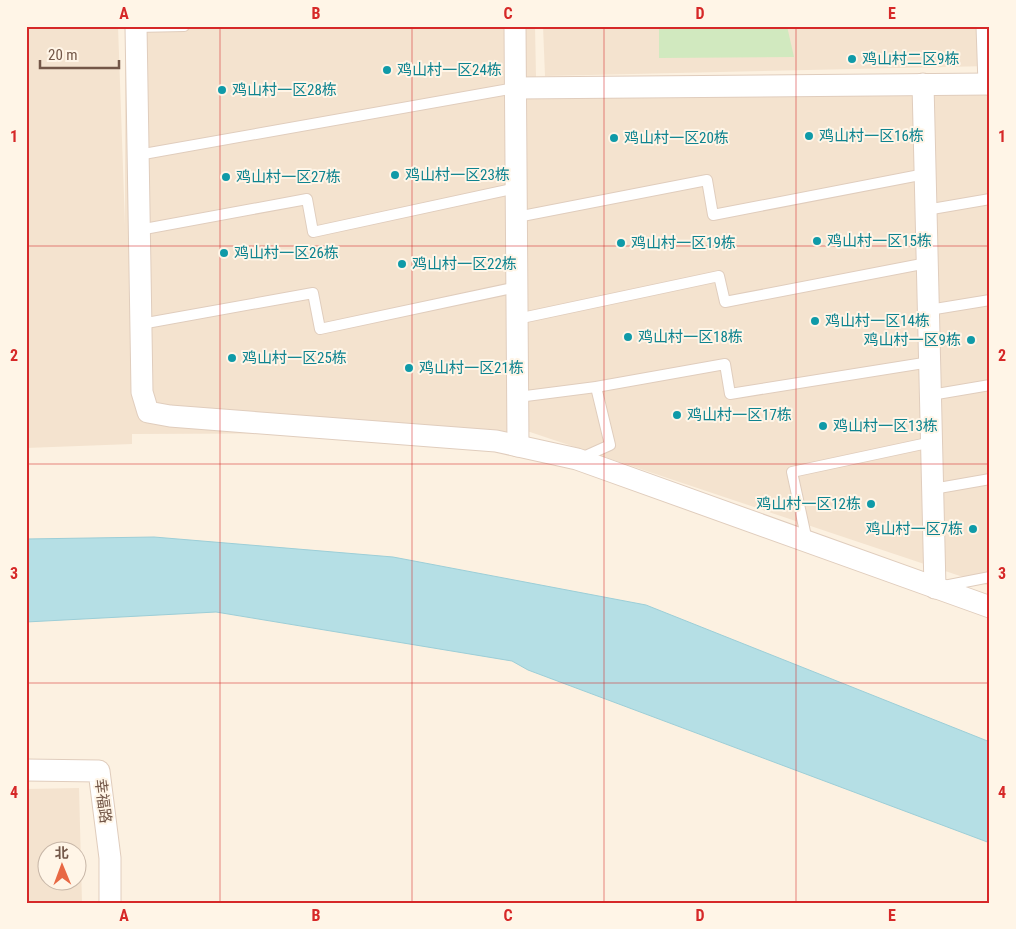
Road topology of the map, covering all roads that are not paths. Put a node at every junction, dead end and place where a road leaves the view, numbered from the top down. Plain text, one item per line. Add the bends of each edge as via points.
1 (184, 26) edge
2 (515, 26) edge
3 (987, 26) edge
4 (136, 27) edge
5 (923, 84) junction
6 (989, 84) edge
7 (516, 88) junction
8 (138, 154) junction
9 (926, 174) junction
10 (516, 188) junction
11 (990, 199) edge
12 (926, 210) junction
13 (516, 217) junction
14 (140, 230) junction
15 (927, 263) junction
16 (517, 287) junction
17 (990, 300) edge
18 (929, 310) junction
19 (517, 319) junction
20 (141, 324) junction
21 (930, 362) junction
22 (990, 385) edge
23 (596, 387) junction
24 (931, 395) junction
25 (518, 397) junction
26 (932, 442) junction
27 (518, 446) junction
28 (577, 459) junction
29 (990, 479) edge
30 (933, 489) junction
31 (807, 541) junction
32 (990, 577) edge
33 (935, 588) junction
34 (990, 607) edge
35 (26, 770) edge
36 (110, 903) edge

1 - 4 lane
2 - 7 street
3 - 6 street
4 - 8 street
5 - 6 street
5 - 7 street
5 - 9 street
7 - 8 lane
7 - 10 street
8 - 14 street
9 - 12 street
9 - 13 lane via 714,215 707,180
10 - 13 street
10 - 14 lane via 312,232 307,199
11 - 12 lane
12 - 15 street
13 - 16 street
14 - 20 street
15 - 18 street
15 - 19 lane via 725,302 719,276
16 - 19 street
16 - 20 lane via 320,329 313,293
17 - 18 lane
18 - 21 street
19 - 25 street
20 - 27 street via 142,392 148,412 496,441
21 - 23 lane via 730,394 725,364
21 - 24 street
22 - 24 lane
23 - 25 lane
23 - 28 lane via 610,445
24 - 26 street
25 - 27 street
26 - 30 street
26 - 31 lane via 792,472
27 - 28 street
28 - 31 street
29 - 30 lane
30 - 33 street
31 - 33 street
32 - 33 lane
33 - 34 street
35 - 36 street, 幸福路 via 99,771 110,858

